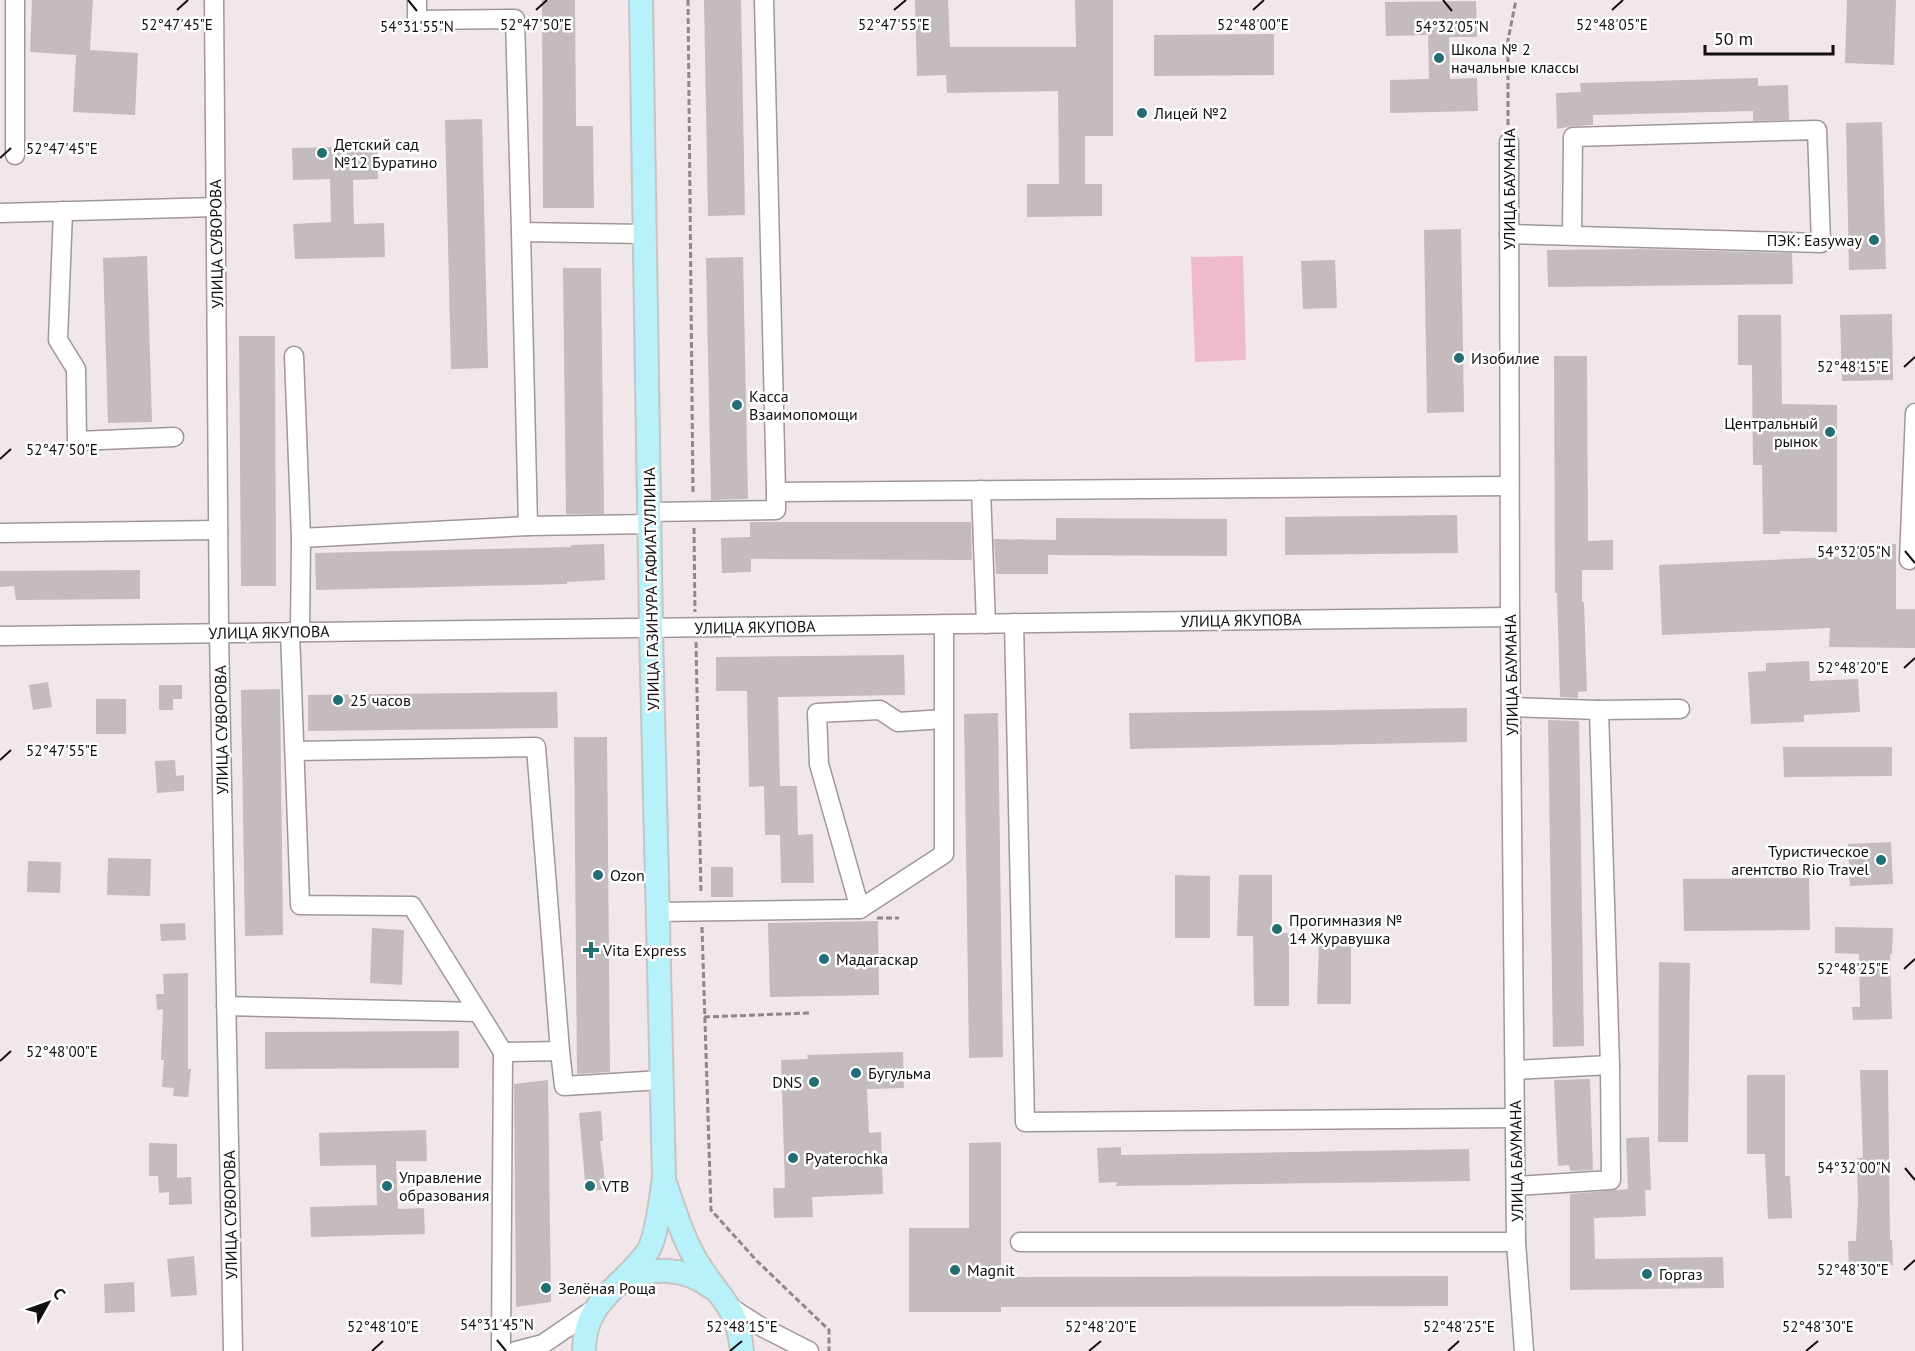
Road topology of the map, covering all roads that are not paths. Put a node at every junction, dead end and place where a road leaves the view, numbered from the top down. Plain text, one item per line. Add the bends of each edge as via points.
1 (15, 0) edge
2 (214, 0) edge
3 (417, 0) edge
4 (641, 0) edge
5 (764, 0) edge
6 (1509, 142) road end
7 (15, 155) dead end
8 (216, 207) junction
9 (63, 211) junction
10 (0, 213) edge
11 (521, 232) junction
12 (645, 234) junction
13 (1509, 234) junction
14 (1572, 236) junction
15 (294, 356) dead end
16 (1915, 413) edge
17 (174, 437) dead end
18 (1509, 486) junction
19 (981, 490) junction
20 (776, 492) junction
21 (649, 518) junction
22 (528, 526) junction
23 (219, 530) junction
24 (0, 533) edge
25 (301, 538) junction
26 (1910, 560) dead end
27 (1510, 617) junction
28 (1014, 623) junction
29 (944, 624) junction
30 (986, 624) junction
31 (651, 628) junction
32 (295, 632) junction
33 (219, 633) junction
34 (0, 636) edge
35 (1511, 707) junction
36 (1680, 709) dead end
37 (1599, 710) junction
38 (944, 719) junction
39 (295, 751) junction
40 (860, 909) junction
41 (658, 912) junction
42 (226, 1006) junction
43 (478, 1012) junction
44 (560, 1051) junction
45 (503, 1052) junction
46 (1610, 1065) junction
47 (1515, 1070) junction
48 (661, 1080) junction
49 (1515, 1118) junction
50 (664, 1178) junction
51 (1516, 1186) junction
52 (1020, 1242) dead end
53 (1516, 1242) junction
54 (618, 1284) junction
55 (725, 1301) junction
56 (594, 1309) junction
57 (232, 1351) edge
58 (501, 1351) edge
59 (516, 1351) edge
60 (584, 1351) edge
61 (742, 1351) edge
62 (809, 1351) edge
63 (1524, 1351) edge

1 - 7 street
2 - 8 street, УЛИЦА СУВОРОВА
3 - 11 street via 417,20 515,19
4 - 12 main road, УЛИЦА ГАЗИНУРА ГАФИАТУЛЛИНА
5 - 20 street
6 - 13 street, УЛИЦА БАУМАНА
8 - 9 street
8 - 23 street, УЛИЦА СУВОРОВА
9 - 10 street
9 - 17 street via 58,340 76,369 77,441
11 - 12 street
11 - 22 street
12 - 21 main road, УЛИЦА ГАЗИНУРА ГАФИАТУЛЛИНА
13 - 14 street
13 - 18 street, УЛИЦА БАУМАНА
14 - 14 street via 1573,137 1816,130 1821,243
15 - 25 street
16 - 26 street
18 - 19 street
18 - 27 street, УЛИЦА БАУМАНА
19 - 20 street
19 - 30 street
20 - 21 street via 776,510
21 - 22 street
21 - 31 main road, УЛИЦА ГАЗИНУРА ГАФИАТУЛЛИНА
22 - 25 street
23 - 24 street
23 - 33 street, УЛИЦА СУВОРОВА
25 - 32 street
27 - 28 street, УЛИЦА ЯКУПОВА
27 - 35 street, УЛИЦА БАУМАНА
28 - 30 street, УЛИЦА ЯКУПОВА
28 - 49 street via 1025,1122
29 - 30 street, УЛИЦА ЯКУПОВА
29 - 31 street, УЛИЦА ЯКУПОВА
29 - 38 street
31 - 32 street, УЛИЦА ЯКУПОВА
31 - 41 main road, УЛИЦА ГАЗИНУРА ГАФИАТУЛЛИНА
32 - 33 street, УЛИЦА ЯКУПОВА
32 - 39 street
33 - 34 street, УЛИЦА ЯКУПОВА
33 - 42 street, УЛИЦА СУВОРОВА
35 - 37 street
35 - 47 street, УЛИЦА БАУМАНА
36 - 37 street
37 - 46 street
38 - 40 street via 944,854
38 - 40 street via 898,722 880,711 817,713 819,764
39 - 43 street via 300,905 412,906
39 - 44 street via 536,747
40 - 41 street
41 - 48 main road, УЛИЦА ГАЗИНУРА ГАФИАТУЛЛИНА
42 - 43 street
42 - 57 street, УЛИЦА СУВОРОВА
43 - 45 street
44 - 45 street
44 - 48 street via 564,1086
45 - 58 street
46 - 47 street
46 - 51 street via 1611,1180
47 - 49 street, УЛИЦА БАУМАНА
48 - 50 main road, УЛИЦА ГАЗИНУРА ГАФИАТУЛЛИНА
49 - 51 street, УЛИЦА БАУМАНА
50 - 54 main road via 649,1250
50 - 55 main road via 682,1233 698,1265
51 - 53 street, УЛИЦА БАУМАНА
52 - 53 street
53 - 63 street, УЛИЦА БАУМАНА
54 - 55 main road via 644,1273 671,1270 706,1283
54 - 56 main road
55 - 61 main road via 740,1330
55 - 62 street via 758,1325
56 - 59 street via 543,1344
56 - 60 main road via 584,1335

